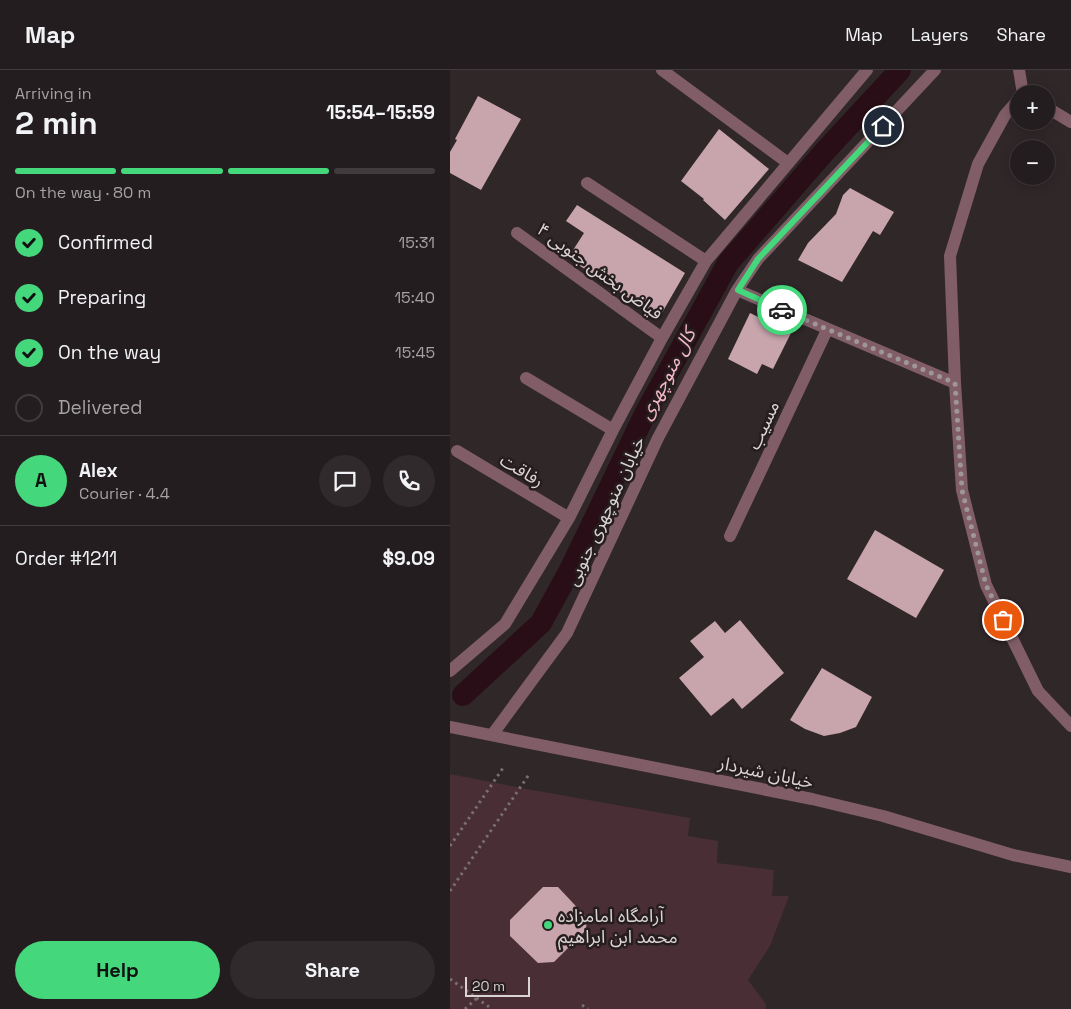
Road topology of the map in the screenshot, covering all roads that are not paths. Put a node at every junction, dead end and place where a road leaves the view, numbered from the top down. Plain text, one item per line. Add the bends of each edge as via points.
1 (662, 70) edge
2 (867, 70) edge
3 (935, 70) edge
4 (1019, 70) edge
5 (1022, 85) edge
6 (1010, 109) edge
7 (1055, 112) edge
8 (1071, 122) edge
9 (788, 163) junction
10 (587, 184) dead end
11 (517, 233) dead end
12 (706, 262) junction
13 (738, 290) junction
14 (827, 330) junction
15 (662, 338) junction
16 (526, 378) dead end
17 (955, 383) junction
18 (612, 430) junction
19 (457, 451) dead end
20 (570, 518) junction
21 (730, 536) dead end
22 (450, 671) edge
23 (1071, 726) edge
24 (450, 727) edge
25 (492, 734) junction
26 (1071, 867) edge

1 - 9 street
2 - 9 street, خیابان منوچهری جنوبی
3 - 13 street, خیابان منوچهری جنوبی via 758,259
4 - 5 street
6 - 17 street via 978,164 950,256
7 - 8 street
9 - 12 street, خیابان منوچهری جنوبی
10 - 12 street
11 - 15 street, فیاض بخش جنوبی ۴
12 - 15 street, خیابان منوچهری جنوبی
13 - 14 street
13 - 25 street, خیابان منوچهری جنوبی via 658,438 567,633
14 - 17 street
14 - 21 street, مسیب
15 - 18 street, خیابان منوچهری جنوبی
16 - 18 street
17 - 23 street via 962,490 986,585 1038,691
18 - 20 street, خیابان منوچهری جنوبی
19 - 20 street, رفاقت
20 - 22 street, خیابان منوچهری جنوبی via 504,624
24 - 25 street, خیابان شیردار
25 - 26 street, خیابان شیردار via 812,799 883,816 1013,856

